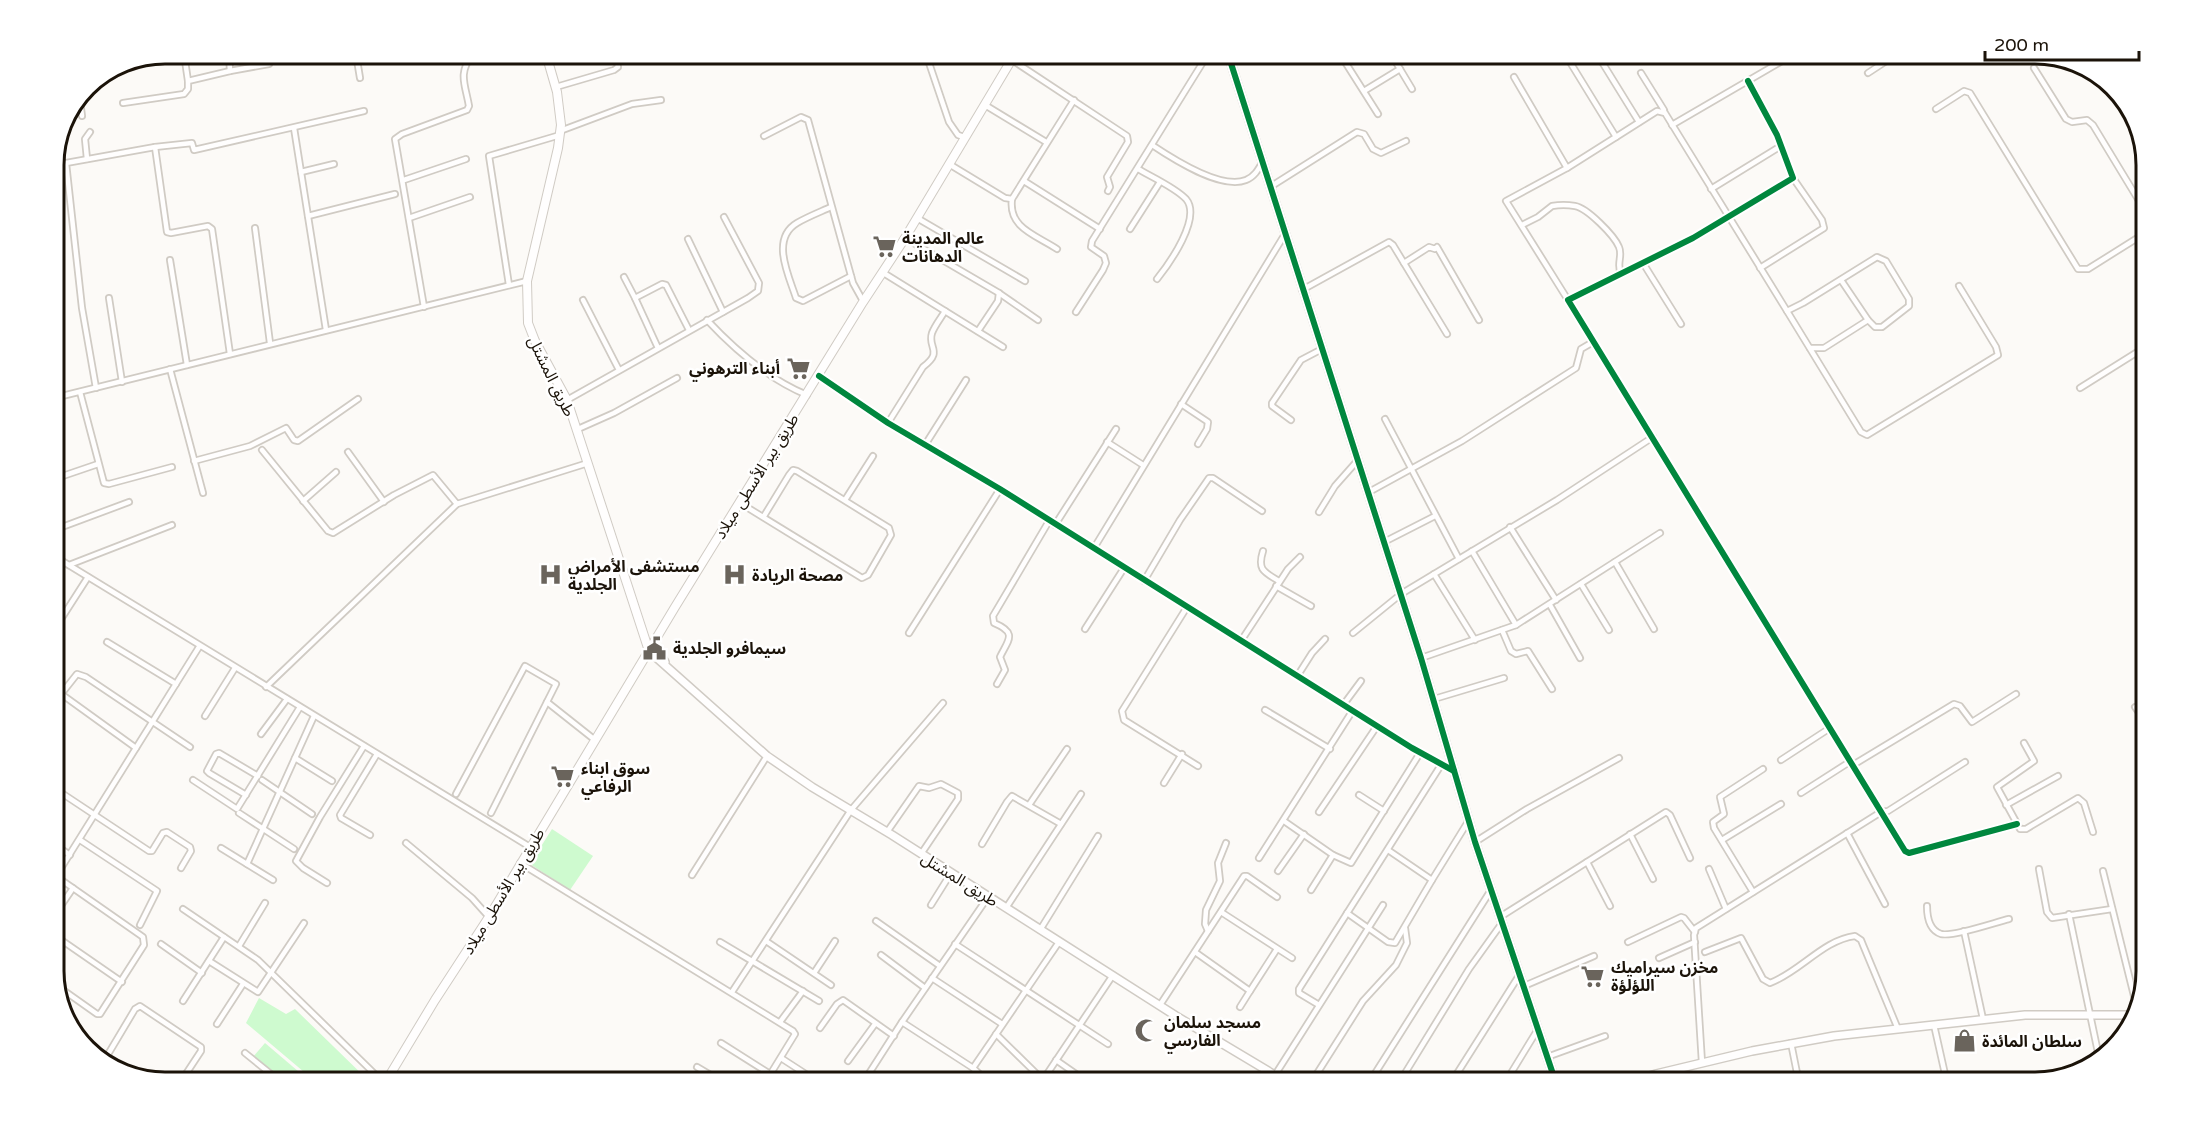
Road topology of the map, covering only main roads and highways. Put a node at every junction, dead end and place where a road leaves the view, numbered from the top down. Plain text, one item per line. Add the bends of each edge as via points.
1 (549, 64) edge
2 (1010, 64) edge
3 (1231, 64) edge
4 (652, 647) junction
5 (2127, 1014) edge
6 (391, 1072) edge
7 (1270, 1072) edge
8 (1552, 1072) edge
9 (1668, 1072) edge

1 - 4 main road, طريق المشتل via 561,109 560,133 527,281 528,323 567,400 639,622
2 - 4 main road, طريق بير الأسطى ميلاد
3 - 8 main road via 1434,699 1475,842
4 - 6 main road, طريق بير الأسطى ميلاد
4 - 7 main road, طريق المشتل via 668,667 767,756 812,787
5 - 9 main road via 1983,1018 1791,1043

